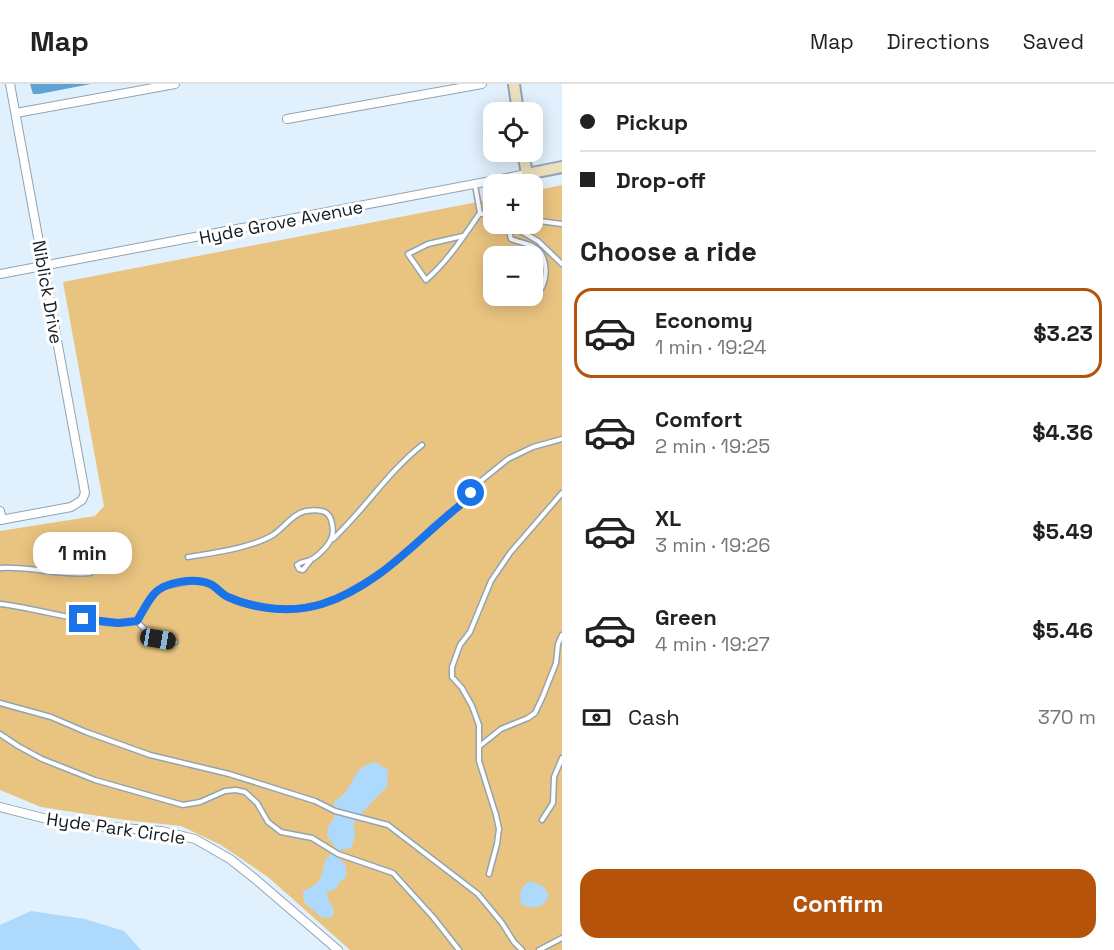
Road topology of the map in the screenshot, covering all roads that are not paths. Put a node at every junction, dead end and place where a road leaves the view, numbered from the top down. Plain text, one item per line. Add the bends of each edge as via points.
1 (10, 84) edge
2 (175, 84) edge
3 (482, 84) edge
4 (514, 84) edge
5 (517, 102) edge
6 (16, 113) junction
7 (287, 119) dead end
8 (524, 162) edge
9 (562, 167) edge
10 (526, 174) joint
11 (483, 182) edge
12 (475, 184) junction
13 (480, 213) junction
14 (483, 214) edge
15 (543, 221) edge
16 (562, 224) edge
17 (509, 234) edge
18 (528, 234) edge
19 (464, 236) junction
20 (532, 246) edge
21 (543, 255) edge
22 (562, 264) edge
23 (44, 267) junction
24 (0, 274) edge
25 (543, 286) edge
26 (562, 439) edge
27 (422, 445) dead end
28 (562, 493) edge
29 (0, 511) edge
30 (1, 520) edge
31 (330, 542) junction
32 (188, 557) dead end
33 (311, 560) dead end
34 (0, 568) edge
35 (90, 573) dead end
36 (0, 604) edge
37 (137, 621) junction
38 (562, 634) edge
39 (175, 642) dead end
40 (0, 703) edge
41 (0, 734) edge
42 (480, 746) junction
43 (562, 758) edge
44 (0, 807) edge
45 (542, 820) dead end
46 (489, 874) dead end
47 (562, 938) edge
48 (338, 950) edge
49 (459, 950) edge
50 (522, 950) edge
51 (539, 950) edge

1 - 6 street, Niblick Drive
2 - 6 street
3 - 7 street
4 - 5 street
6 - 23 street, Niblick Drive
8 - 10 street
9 - 10 street, Hyde Grove Avenue
11 - 12 street, Hyde Grove Avenue
12 - 13 lane
12 - 23 street, Hyde Grove Avenue
13 - 14 lane
13 - 19 lane
15 - 16 lane
17 - 20 lane via 511,239
18 - 22 lane
19 - 19 lane via 426,279 408,254 428,244
21 - 25 lane
23 - 24 street, Hyde Grove Avenue
23 - 30 street, Niblick Drive via 85,493 71,507
26 - 37 lane via 502,462 400,558 338,598 299,609 278,609 241,602 225,596 209,583 190,581 162,587 154,593
27 - 31 lane
28 - 42 lane via 491,581 452,667 452,677 462,688 479,725
29 - 30 street
31 - 32 lane via 333,527 329,517 316,510 293,517 260,541
31 - 33 lane
34 - 35 lane
36 - 37 lane via 83,619
37 - 39 lane via 150,635
38 - 42 lane via 553,670 535,713 501,729
40 - 50 lane via 51,717 150,755 229,774 388,825 478,894
41 - 49 lane via 42,759 95,780 183,806 225,791 245,792 280,832 307,836 346,857 393,873
42 - 46 lane via 479,761 499,829
43 - 45 lane via 554,777 554,803
44 - 48 street, Hyde Park Circle via 47,819 161,831 195,839 230,859
47 - 51 lane

